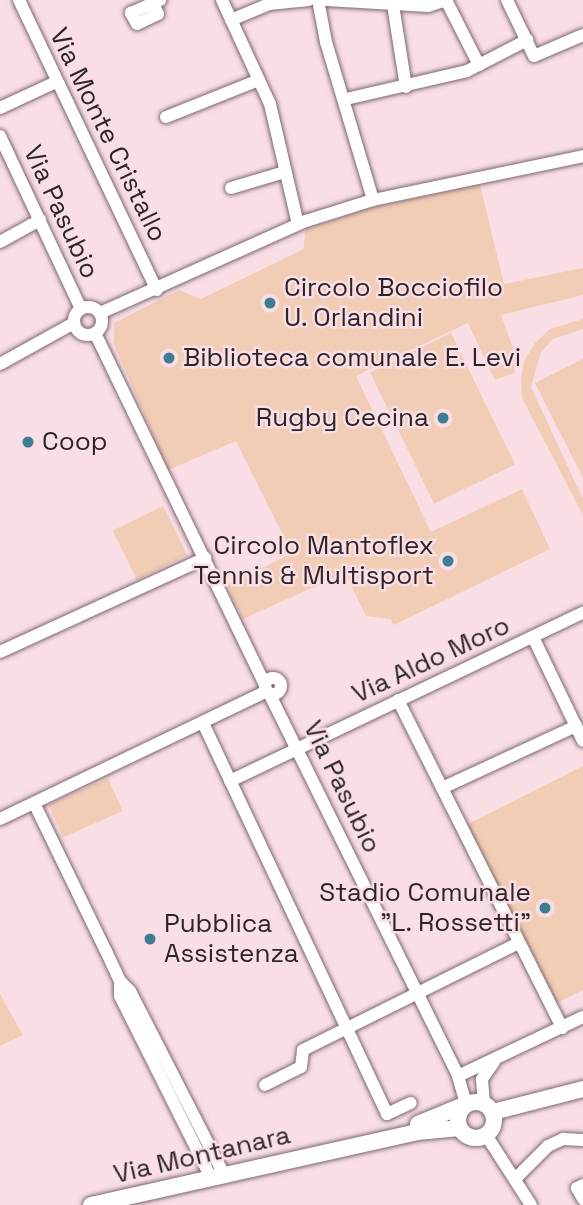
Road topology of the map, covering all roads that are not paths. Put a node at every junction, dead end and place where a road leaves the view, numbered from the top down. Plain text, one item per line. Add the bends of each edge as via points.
1 (19, 0) edge
2 (309, 0) edge
3 (318, 0) edge
4 (327, 0) edge
5 (447, 0) edge
6 (507, 0) edge
7 (224, 1) edge
8 (393, 5) junction
9 (231, 20) junction
10 (583, 35) edge
11 (527, 40) junction
12 (478, 65) junction
13 (259, 80) junction
14 (57, 82) junction
15 (407, 87) junction
16 (346, 99) junction
17 (0, 108) edge
18 (166, 117) dead end
19 (0, 135) edge
20 (3, 151) edge
21 (583, 156) edge
22 (285, 172) junction
23 (231, 188) dead end
24 (373, 200) junction
25 (40, 220) junction
26 (298, 224) junction
27 (0, 242) edge
28 (156, 290) junction
29 (81, 309) junction
30 (100, 313) junction
31 (77, 327) junction
32 (95, 333) junction
33 (0, 363) edge
34 (205, 558) junction
35 (583, 613) edge
36 (533, 637) junction
37 (0, 652) edge
38 (271, 687) junction
39 (398, 700) junction
40 (204, 725) junction
41 (581, 735) edge
42 (298, 748) junction
43 (230, 781) junction
44 (442, 789) junction
45 (34, 803) junction
46 (0, 819) edge
47 (519, 943) junction
48 (416, 993) junction
49 (583, 1017) edge
50 (347, 1028) junction
51 (562, 1028) junction
52 (495, 1060) junction
53 (458, 1076) junction
54 (265, 1085) dead end
55 (583, 1089) edge
56 (411, 1103) dead end
57 (466, 1104) junction
58 (489, 1107) junction
59 (460, 1128) junction
60 (486, 1135) junction
61 (583, 1140) edge
62 (323, 1153) junction
63 (218, 1177) junction
64 (517, 1177) junction
65 (583, 1185) edge
66 (583, 1199) edge
67 (91, 1205) edge
68 (531, 1205) edge

1 - 14 street, Via Monte Cristallo
2 - 9 street via 269,4
3 - 16 street via 326,42
4 - 8 street
5 - 8 street via 428,6
5 - 12 street
6 - 11 street
7 - 9 street
8 - 15 street
9 - 13 street
10 - 11 street via 534,55
11 - 12 street
12 - 15 street
13 - 18 street
13 - 22 street via 270,104
14 - 17 street
14 - 28 street, Via Monte Cristallo
15 - 16 street
16 - 24 street
19 - 20 street, Via Pasubio
20 - 25 street, Via Pasubio
21 - 24 street
22 - 23 street
22 - 26 street
24 - 26 street
25 - 27 street
25 - 29 street, Via Pasubio
26 - 28 street
28 - 30 street
29 - 30 street
29 - 31 street
30 - 32 street
31 - 32 street
31 - 33 street
32 - 34 street, Via Pasubio
34 - 37 street
34 - 38 street, Via Pasubio
35 - 36 street, Via Aldo Moro
36 - 39 street, Via Aldo Moro
36 - 41 street
38 - 40 street
38 - 42 street, Via Pasubio
39 - 42 street, Via Aldo Moro
39 - 44 street
40 - 43 street
40 - 45 street
41 - 44 street
42 - 43 street, Via Aldo Moro
42 - 48 street, Via Pasubio
43 - 50 street
44 - 47 street
45 - 46 street
45 - 63 street via 120,981 120,996
47 - 48 street
47 - 51 street
48 - 50 street
48 - 53 street, Via Pasubio
49 - 51 street
50 - 54 street via 303,1050 301,1067
50 - 56 street via 387,1114
51 - 52 street
52 - 53 street
52 - 58 street via 482,1079
53 - 57 street, Via Pasubio
55 - 58 main road
57 - 58 main road
57 - 59 main road via 459,1112
57 - 62 main road, Via Montanara via 430,1121 336,1143
58 - 60 main road via 493,1128
59 - 60 main road via 474,1138
59 - 62 main road, Via Montanara
60 - 64 street
61 - 64 street via 563,1139 548,1146
62 - 63 main road, Via Montanara
63 - 67 main road, Via Montanara
64 - 68 street
65 - 66 street via 577,1188

